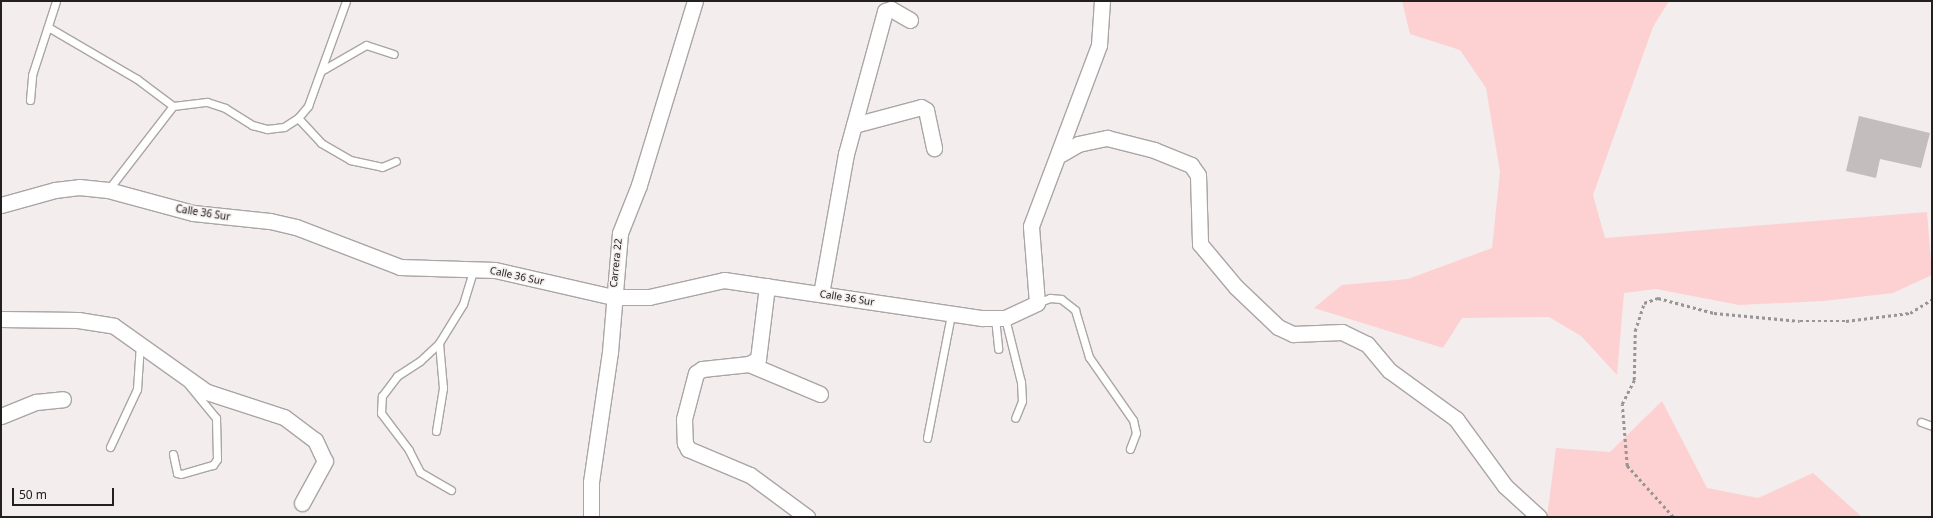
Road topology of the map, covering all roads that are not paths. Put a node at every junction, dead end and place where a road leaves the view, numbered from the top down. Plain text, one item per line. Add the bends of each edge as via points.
1 (56, 1) edge
2 (346, 1) edge
3 (695, 1) edge
4 (1102, 1) edge
5 (910, 20) dead end
6 (48, 27) junction
7 (394, 54) dead end
8 (321, 71) junction
9 (30, 100) dead end
10 (173, 106) junction
11 (298, 118) junction
12 (854, 125) junction
13 (934, 148) dead end
14 (1061, 154) junction
15 (396, 161) dead end
16 (108, 190) junction
17 (1, 205) edge
18 (474, 269) junction
19 (767, 286) junction
20 (821, 294) junction
21 (612, 297) junction
22 (1038, 303) junction
23 (951, 314) junction
24 (1000, 318) junction
25 (1, 319) edge
26 (140, 342) junction
27 (440, 343) junction
28 (998, 349) dead end
29 (749, 364) junction
30 (174, 367) junction
31 (820, 394) dead end
32 (63, 399) dead end
33 (1, 416) edge
34 (1015, 418) dead end
35 (1921, 422) dead end
36 (1932, 426) edge
37 (436, 431) dead end
38 (927, 438) dead end
39 (110, 447) dead end
40 (1130, 449) dead end
41 (173, 454) dead end
42 (451, 490) dead end
43 (302, 503) dead end
44 (590, 514) edge
45 (808, 517) edge
46 (1539, 517) edge

1 - 6 lane
2 - 8 lane
3 - 21 street, Carrera 22 via 639,185 620,233
4 - 14 street via 1099,45
5 - 12 street via 891,9 885,11
6 - 9 lane via 32,75
6 - 10 lane via 130,75
7 - 8 lane via 366,45
8 - 11 lane via 308,106
10 - 11 lane via 207,102 267,129 284,127
10 - 16 lane
11 - 15 lane via 321,143 350,160 382,167
12 - 13 street via 921,107 926,110
12 - 20 street
14 - 22 street via 1031,226
14 - 46 street via 1078,144 1107,138 1154,150 1191,165 1198,175 1200,244 1236,287 1278,327 1293,334 1342,332 1367,344 1390,371 1456,419 1505,486
16 - 17 street, Calle 36 Sur via 79,187 55,190
16 - 18 street, Calle 36 Sur via 193,213 270,221 296,228 400,267
18 - 21 street, Calle 36 Sur via 513,273
18 - 27 lane via 464,304
19 - 20 street, Calle 36 Sur
19 - 21 street, Calle 36 Sur via 724,280 649,297
19 - 29 street via 760,354 758,360
20 - 23 street, Calle 36 Sur
21 - 44 street, Carrera 22 via 610,352
22 - 24 street, Calle 36 Sur
22 - 40 lane via 1050,298 1061,299 1075,310 1089,357 1133,420 1136,433
23 - 24 street, Calle 36 Sur
23 - 38 lane
24 - 28 lane
24 - 34 lane via 1021,382 1021,408
25 - 26 street via 78,320 114,326
26 - 30 street
26 - 39 lane via 137,389
27 - 37 lane via 443,388
27 - 42 lane via 420,362 397,376 382,396 381,413 409,450 420,472
29 - 31 street
29 - 45 street via 702,369 696,374 684,419 685,443 688,448 750,475
30 - 41 lane via 216,418 218,427 217,459 213,465 177,473
30 - 43 street via 207,392 284,417 315,440 325,461 325,467
32 - 33 street via 36,402
35 - 36 lane

